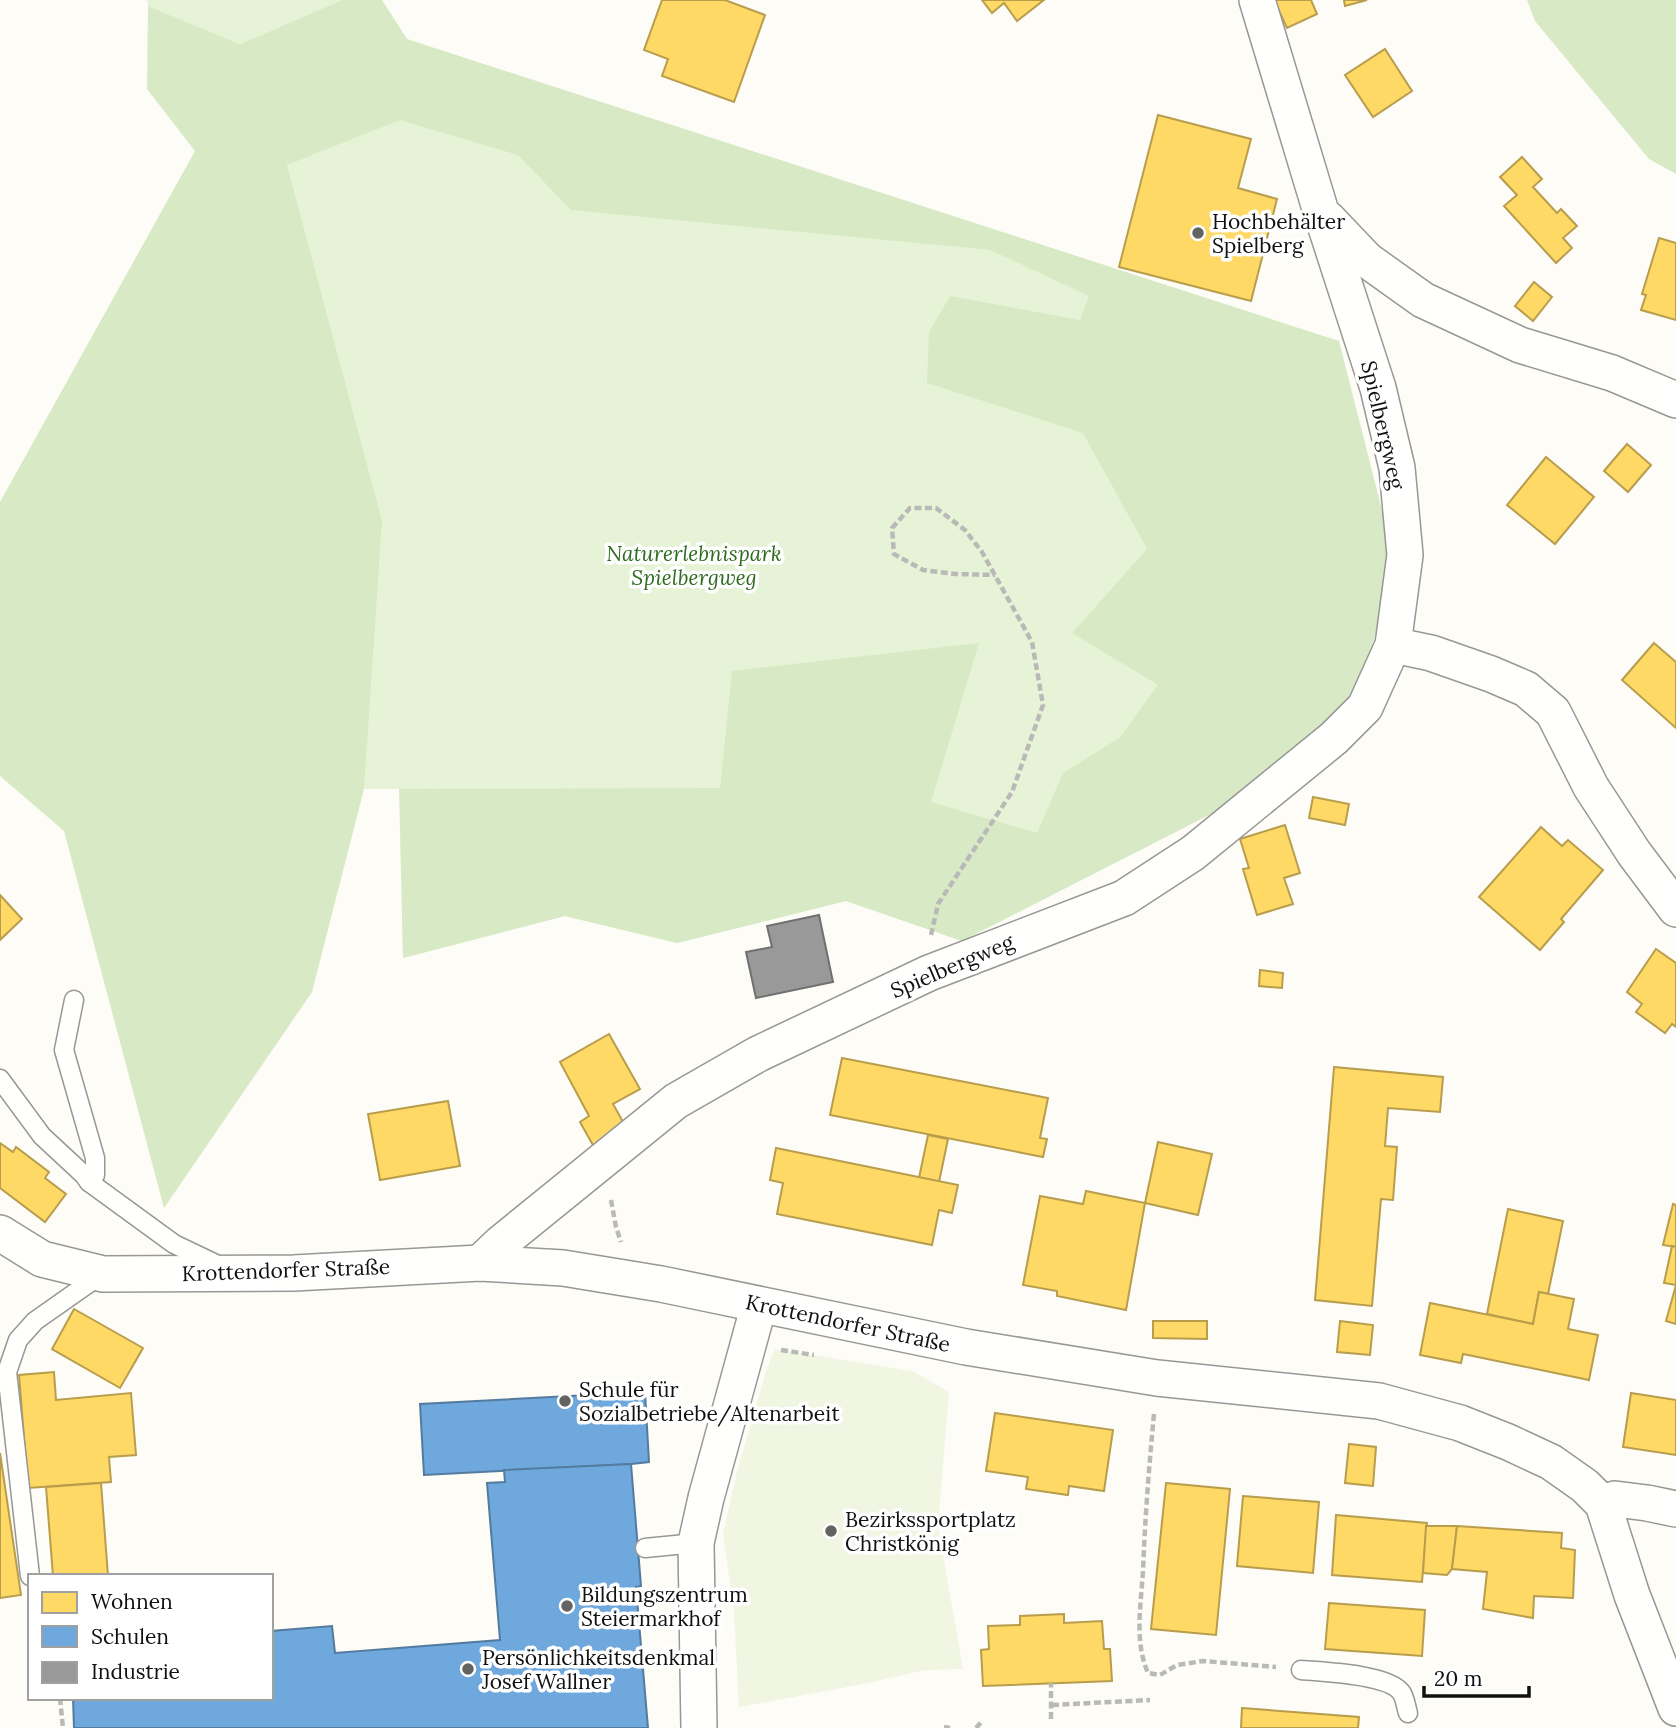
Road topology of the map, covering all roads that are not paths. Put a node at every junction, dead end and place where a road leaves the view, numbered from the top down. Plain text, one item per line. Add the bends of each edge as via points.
1 (1257, 0) edge
2 (1321, 212) junction
3 (1676, 400) edge
4 (1393, 645) junction
5 (1676, 909) edge
6 (74, 1000) dead end
7 (0, 1079) edge
8 (89, 1182) junction
9 (0, 1233) edge
10 (480, 1263) junction
11 (235, 1273) junction
12 (103, 1274) junction
13 (759, 1305) junction
14 (1603, 1504) junction
15 (1676, 1508) edge
16 (696, 1543) junction
17 (645, 1549) dead end
18 (30, 1574) edge
19 (1301, 1670) road end
20 (1676, 1708) edge
21 (1408, 1713) dead end
22 (699, 1728) edge

1 - 2 street, Spielbergweg
2 - 3 street, Spielbergweg via 1367,260 1423,300 1520,345 1612,373
2 - 4 street, Spielbergweg via 1378,388 1397,468 1405,555
4 - 5 street via 1491,674 1526,689 1553,712 1591,787
4 - 10 street, Spielbergweg via 1365,707 1334,738 1193,853 1124,898 929,973 758,1054 676,1101
6 - 8 lane via 64,1050 95,1158 95,1175
7 - 8 lane via 42,1136
8 - 11 lane via 174,1244
9 - 12 street, Krottendorfer Straße via 42,1259
10 - 11 street, Krottendorfer Straße
10 - 13 street, Krottendorfer Straße via 564,1268
11 - 12 street, Krottendorfer Straße
12 - 18 lane via 35,1321 18,1340 7,1372
13 - 14 street, Krottendorfer Straße via 966,1347 1143,1376 1379,1401 1508,1441 1551,1462
13 - 16 street
14 - 15 street via 1615,1499
14 - 20 street
16 - 17 lane
16 - 22 street
19 - 21 lane via 1387,1681 1402,1692

